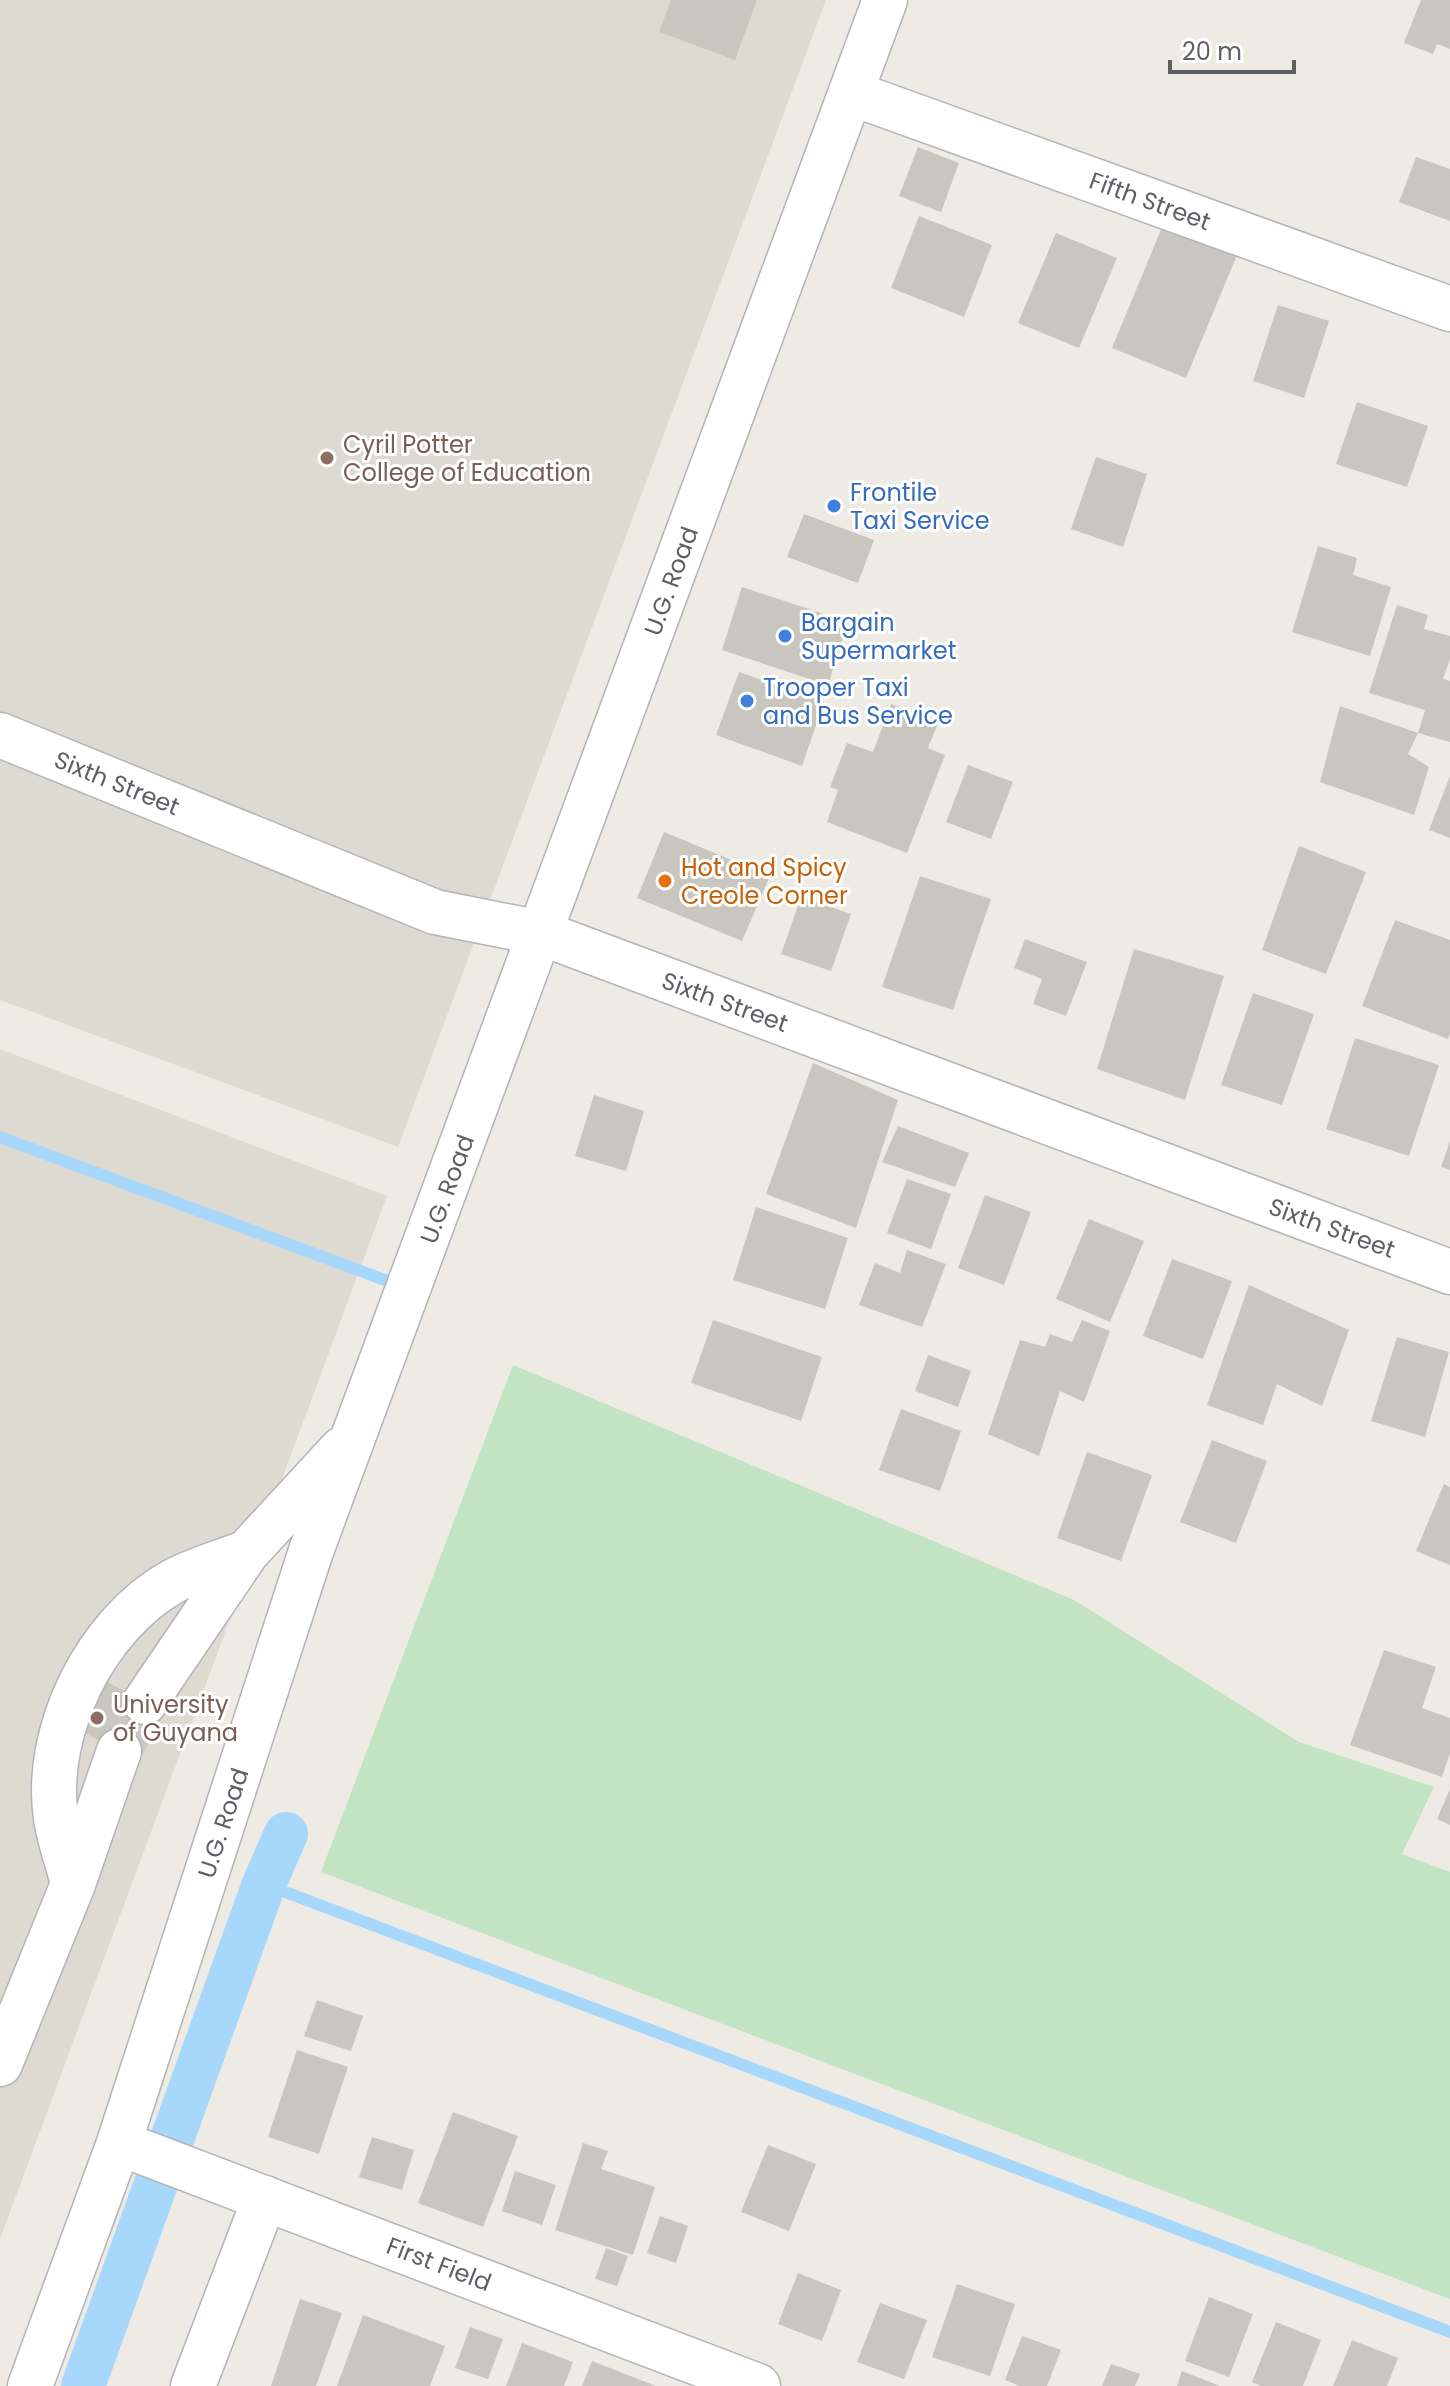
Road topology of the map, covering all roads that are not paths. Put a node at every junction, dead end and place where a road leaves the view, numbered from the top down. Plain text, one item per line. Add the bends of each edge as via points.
1 (885, 0) edge
2 (851, 93) junction
3 (1450, 309) edge
4 (0, 735) edge
5 (541, 933) junction
6 (1450, 1272) edge
7 (357, 1433) junction
8 (247, 1552) junction
9 (145, 1702) tunnel mouth
10 (119, 1751) tunnel mouth
11 (73, 1884) junction
12 (0, 2064) edge
13 (135, 2149) junction
14 (265, 2198) junction
15 (30, 2386) edge
16 (193, 2386) edge
17 (758, 2386) edge

1 - 2 street, U.G. Road
2 - 3 street, Fifth Street
2 - 5 street, U.G. Road
4 - 5 street, Sixth Street via 435,912
5 - 6 street, Sixth Street
5 - 7 street, U.G. Road
7 - 8 street
7 - 13 street, U.G. Road via 311,1551
8 - 9 street
8 - 11 street via 173,1581 117,1629 84,1675 65,1721 56,1765 56,1817
10 - 11 street
11 - 12 street
13 - 14 street, First Field
13 - 15 street, U.G. Road
14 - 16 street
14 - 17 street, First Field

